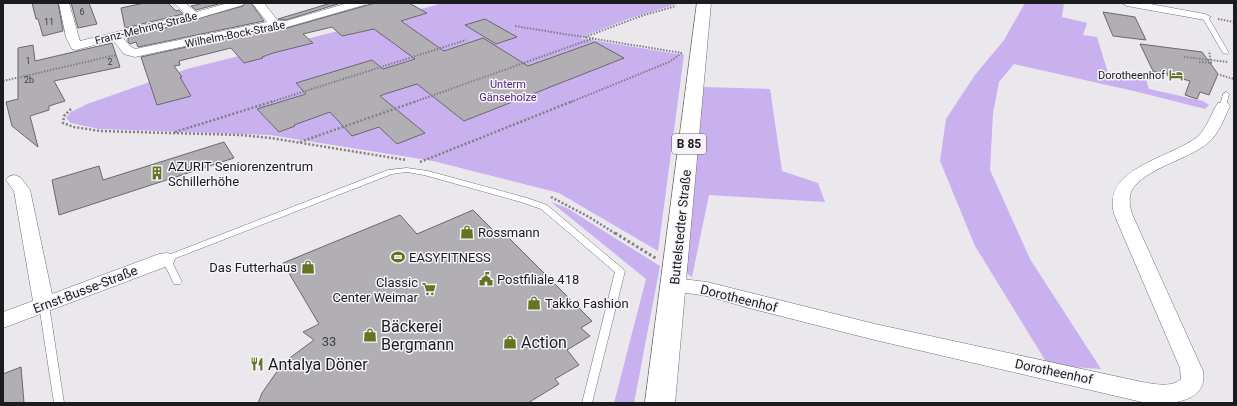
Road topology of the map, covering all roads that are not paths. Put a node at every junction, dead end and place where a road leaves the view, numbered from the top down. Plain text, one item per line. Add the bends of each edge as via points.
1 (64, 3) edge
2 (179, 3) edge
3 (239, 3) edge
4 (257, 3) edge
5 (360, 3) edge
6 (704, 3) edge
7 (1127, 3) edge
8 (193, 16) junction
9 (1205, 17) joint
10 (275, 25) junction
11 (116, 36) junction
12 (1226, 53) dead end
13 (1224, 100) dead end
14 (14, 180) dead end
15 (166, 258) junction
16 (177, 282) dead end
17 (674, 284) junction
18 (44, 305) junction
19 (3, 320) edge
20 (59, 403) edge
21 (587, 403) edge
22 (660, 403) edge

1 - 11 street, Franz-Mehring-Straße via 76,46
2 - 8 street
3 - 8 street, Franz-Mehring-Straße
4 - 10 street
5 - 10 street, Wilhelm-Bock-Straße via 295,22
6 - 17 main road, Buttelstedter Straße / B 85 via 690,53
7 - 9 street
8 - 11 street, Franz-Mehring-Straße
9 - 12 lane
10 - 11 street, Wilhelm-Bock-Straße via 132,54
13 - 17 street, Dorotheenhof via 1205,139 1138,174 1127,183 1121,197 1123,214 1191,368 1192,381 1188,387 1177,393 1160,395 1142,392 875,332 707,289
14 - 18 street via 22,190
15 - 16 lane
15 - 18 street, Ernst-Busse-Straße
15 - 21 lane via 391,172 407,170 425,173 524,200 544,208 620,271
17 - 22 main road, Buttelstedter Straße / B 85
18 - 19 street, Ernst-Busse-Straße
18 - 20 lane

